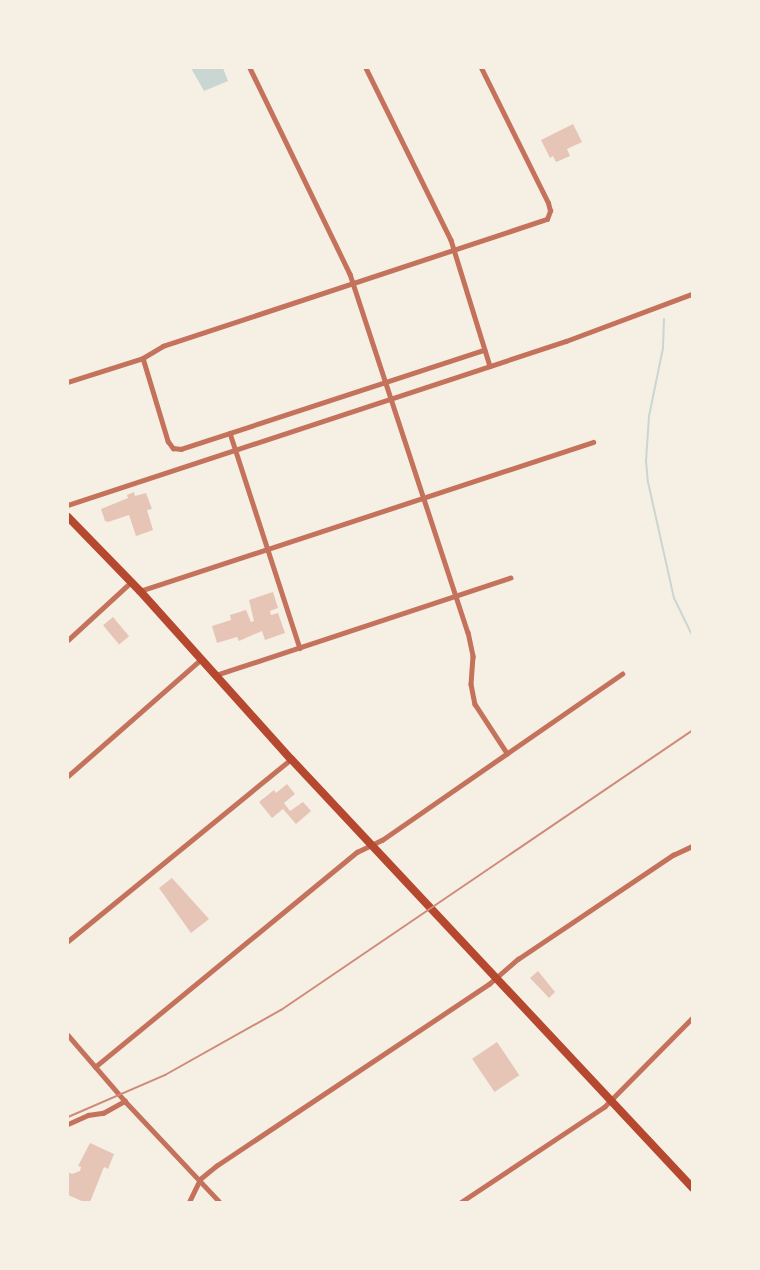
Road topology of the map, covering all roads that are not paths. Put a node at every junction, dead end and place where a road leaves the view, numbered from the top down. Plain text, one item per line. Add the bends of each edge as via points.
1 (250, 68) edge
2 (366, 68) edge
3 (481, 68) edge
4 (454, 251) junction
5 (353, 284) junction
6 (693, 294) edge
7 (484, 350) junction
8 (143, 358) junction
9 (490, 366) junction
10 (68, 382) edge
11 (386, 382) junction
12 (391, 398) junction
13 (230, 432) junction
14 (593, 442) dead end
15 (235, 449) junction
16 (424, 497) junction
17 (68, 505) edge
18 (68, 517) edge
19 (267, 548) junction
20 (510, 578) dead end
21 (131, 582) junction
22 (140, 591) junction
23 (457, 596) junction
24 (68, 640) edge
25 (300, 648) junction
26 (201, 659) junction
27 (622, 674) dead end
28 (216, 675) junction
29 (507, 753) junction
30 (291, 759) junction
31 (68, 776) edge
32 (371, 845) junction
33 (693, 846) edge
34 (68, 941) edge
35 (496, 977) junction
36 (693, 1018) edge
37 (68, 1035) edge
38 (95, 1067) junction
39 (610, 1100) junction
40 (125, 1101) junction
41 (68, 1124) edge
42 (200, 1179) junction
43 (693, 1187) edge
44 (189, 1203) edge
45 (220, 1203) edge
46 (461, 1203) edge

1 - 5 street
2 - 4 street
3 - 4 street via 548,203 550,215 542,222
4 - 5 street
4 - 7 street
5 - 8 street via 163,346
5 - 11 street
6 - 9 street
7 - 9 street
7 - 11 street
8 - 10 street
8 - 13 street via 170,445 181,449
9 - 12 street
11 - 12 street
11 - 13 street
12 - 15 street
12 - 16 street
13 - 15 street
14 - 16 street
15 - 17 street
15 - 19 street
16 - 19 street
16 - 23 street
18 - 21 highway
19 - 22 street
19 - 25 street
20 - 23 street
21 - 22 highway
21 - 24 street
22 - 26 highway
23 - 25 street
23 - 29 street via 473,656 474,704
25 - 28 street
26 - 28 highway
26 - 31 street
27 - 29 street
28 - 30 highway
29 - 32 street
30 - 32 highway
30 - 34 street
32 - 35 highway
32 - 38 street via 357,852
33 - 35 street
35 - 39 highway
35 - 42 street
36 - 39 street
37 - 38 street
38 - 40 street
39 - 43 highway
39 - 46 street
40 - 41 street
40 - 42 street
42 - 44 street
42 - 45 street

